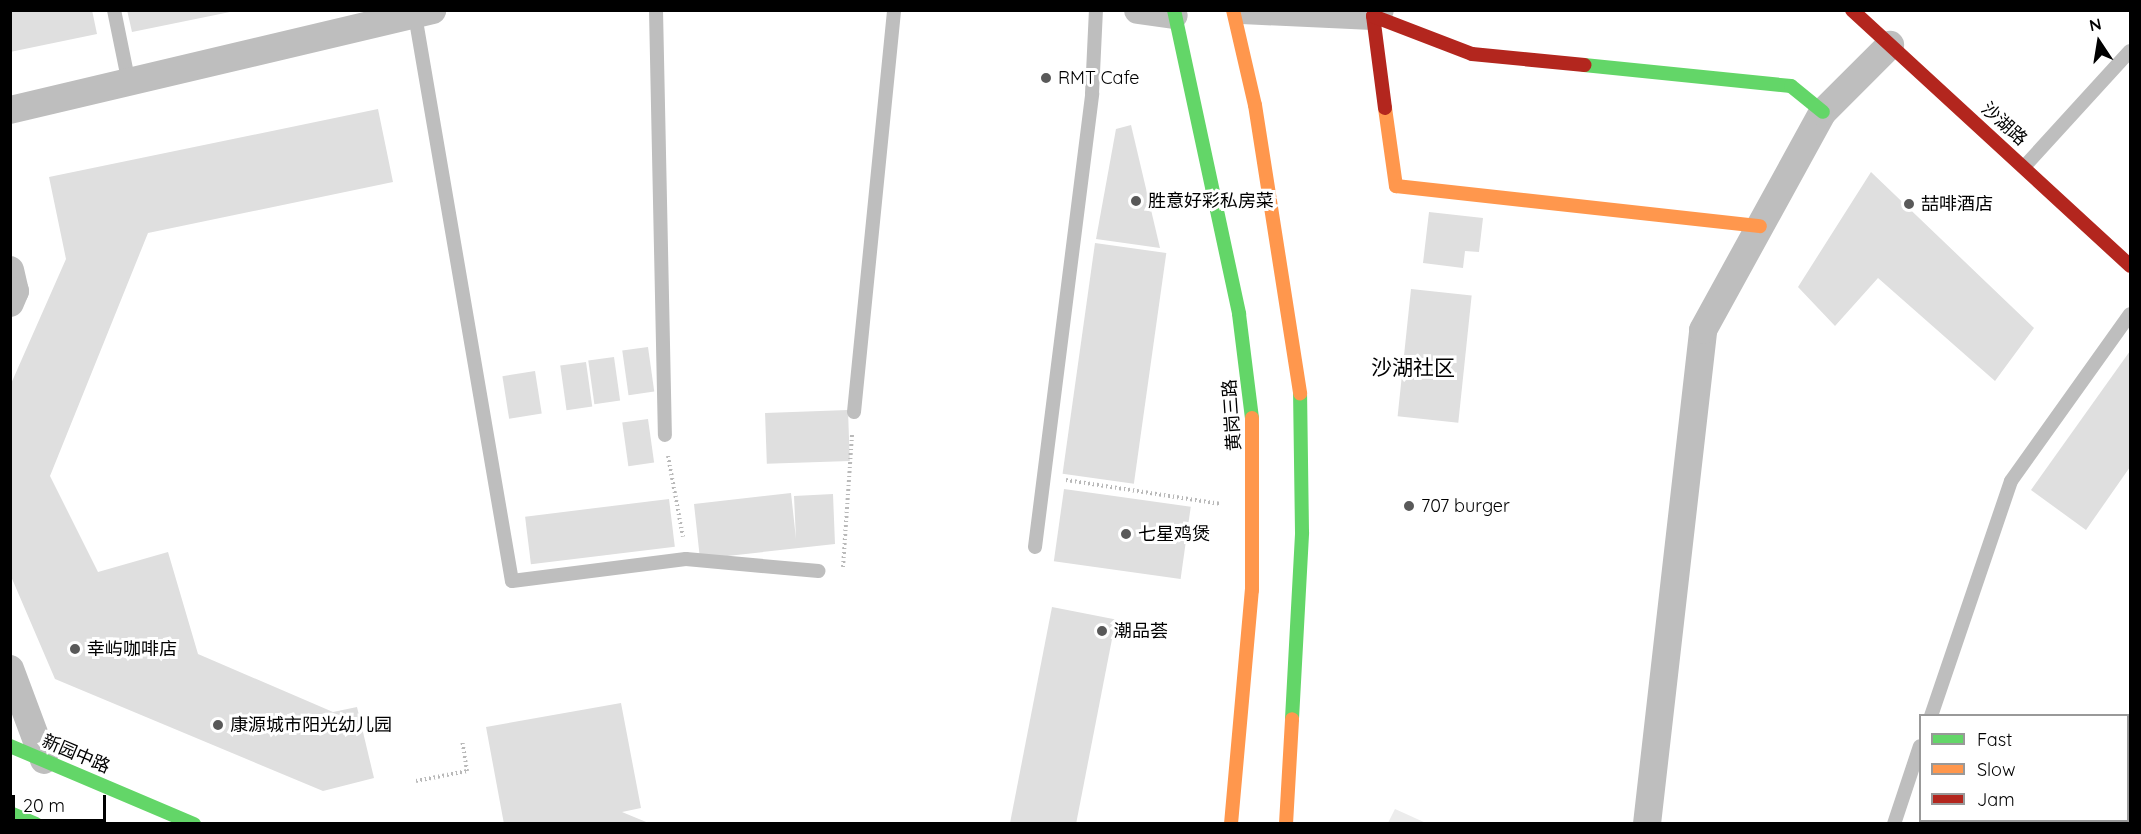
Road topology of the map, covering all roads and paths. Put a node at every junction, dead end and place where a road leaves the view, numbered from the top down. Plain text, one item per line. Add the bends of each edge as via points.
1 (114, 10) edge
2 (656, 10) edge
3 (894, 10) edge
4 (1096, 10) edge
5 (1138, 10) edge
6 (1233, 10) edge
7 (1242, 10) edge
8 (1851, 10) edge
9 (1174, 13) edge
10 (406, 14) edge
11 (1376, 14) edge
12 (1890, 45) junction
13 (2130, 51) edge
14 (129, 84) junction
15 (10, 110) edge
16 (1823, 111) junction
17 (2024, 166) junction
18 (1760, 226) junction
19 (2130, 266) edge
20 (10, 270) edge
21 (10, 303) edge
22 (2130, 314) edge
23 (854, 412) joint
24 (665, 435) joint
25 (1044, 477) junction
26 (1253, 509) junction
27 (1035, 547) dead end
28 (686, 559) junction
29 (843, 567) dead end
30 (819, 571) dead end
31 (10, 669) edge
32 (1932, 714) edge
33 (462, 741) dead end
34 (10, 746) edge
35 (1919, 749) edge
36 (44, 760) junction
37 (416, 781) dead end
38 (10, 813) edge
39 (36, 824) edge
40 (194, 824) edge
41 (1232, 824) edge
42 (1287, 824) edge
43 (1647, 824) edge
44 (1894, 824) edge

1 - 14 lane
2 - 24 lane
3 - 23 lane
4 - 25 lane via 1092,94
5 - 9 street
6 - 42 main road via 1256,105 1300,383 1302,532
7 - 11 street
8 - 12 main road, 沙湖路
9 - 26 main road, 黄岗三路 via 1239,314 1253,427
10 - 14 street
10 - 28 lane via 512,581
11 - 16 main road via 1472,54 1791,86
11 - 18 main road via 1396,186
12 - 16 street
12 - 17 main road, 沙湖路
13 - 17 lane
14 - 15 street
16 - 18 street
17 - 19 main road, 沙湖路
18 - 43 street via 1702,330
20 - 21 street via 15,291
22 - 32 lane via 2011,481
23 - 29 path
24 - 28 path
25 - 26 path
25 - 27 lane
26 - 41 main road, 黄岗三路 via 1252,590
28 - 30 lane
31 - 36 street
33 - 37 path via 467,771
34 - 36 main road, 新园中路
35 - 44 lane
36 - 40 main road, 新园中路
38 - 39 main road

